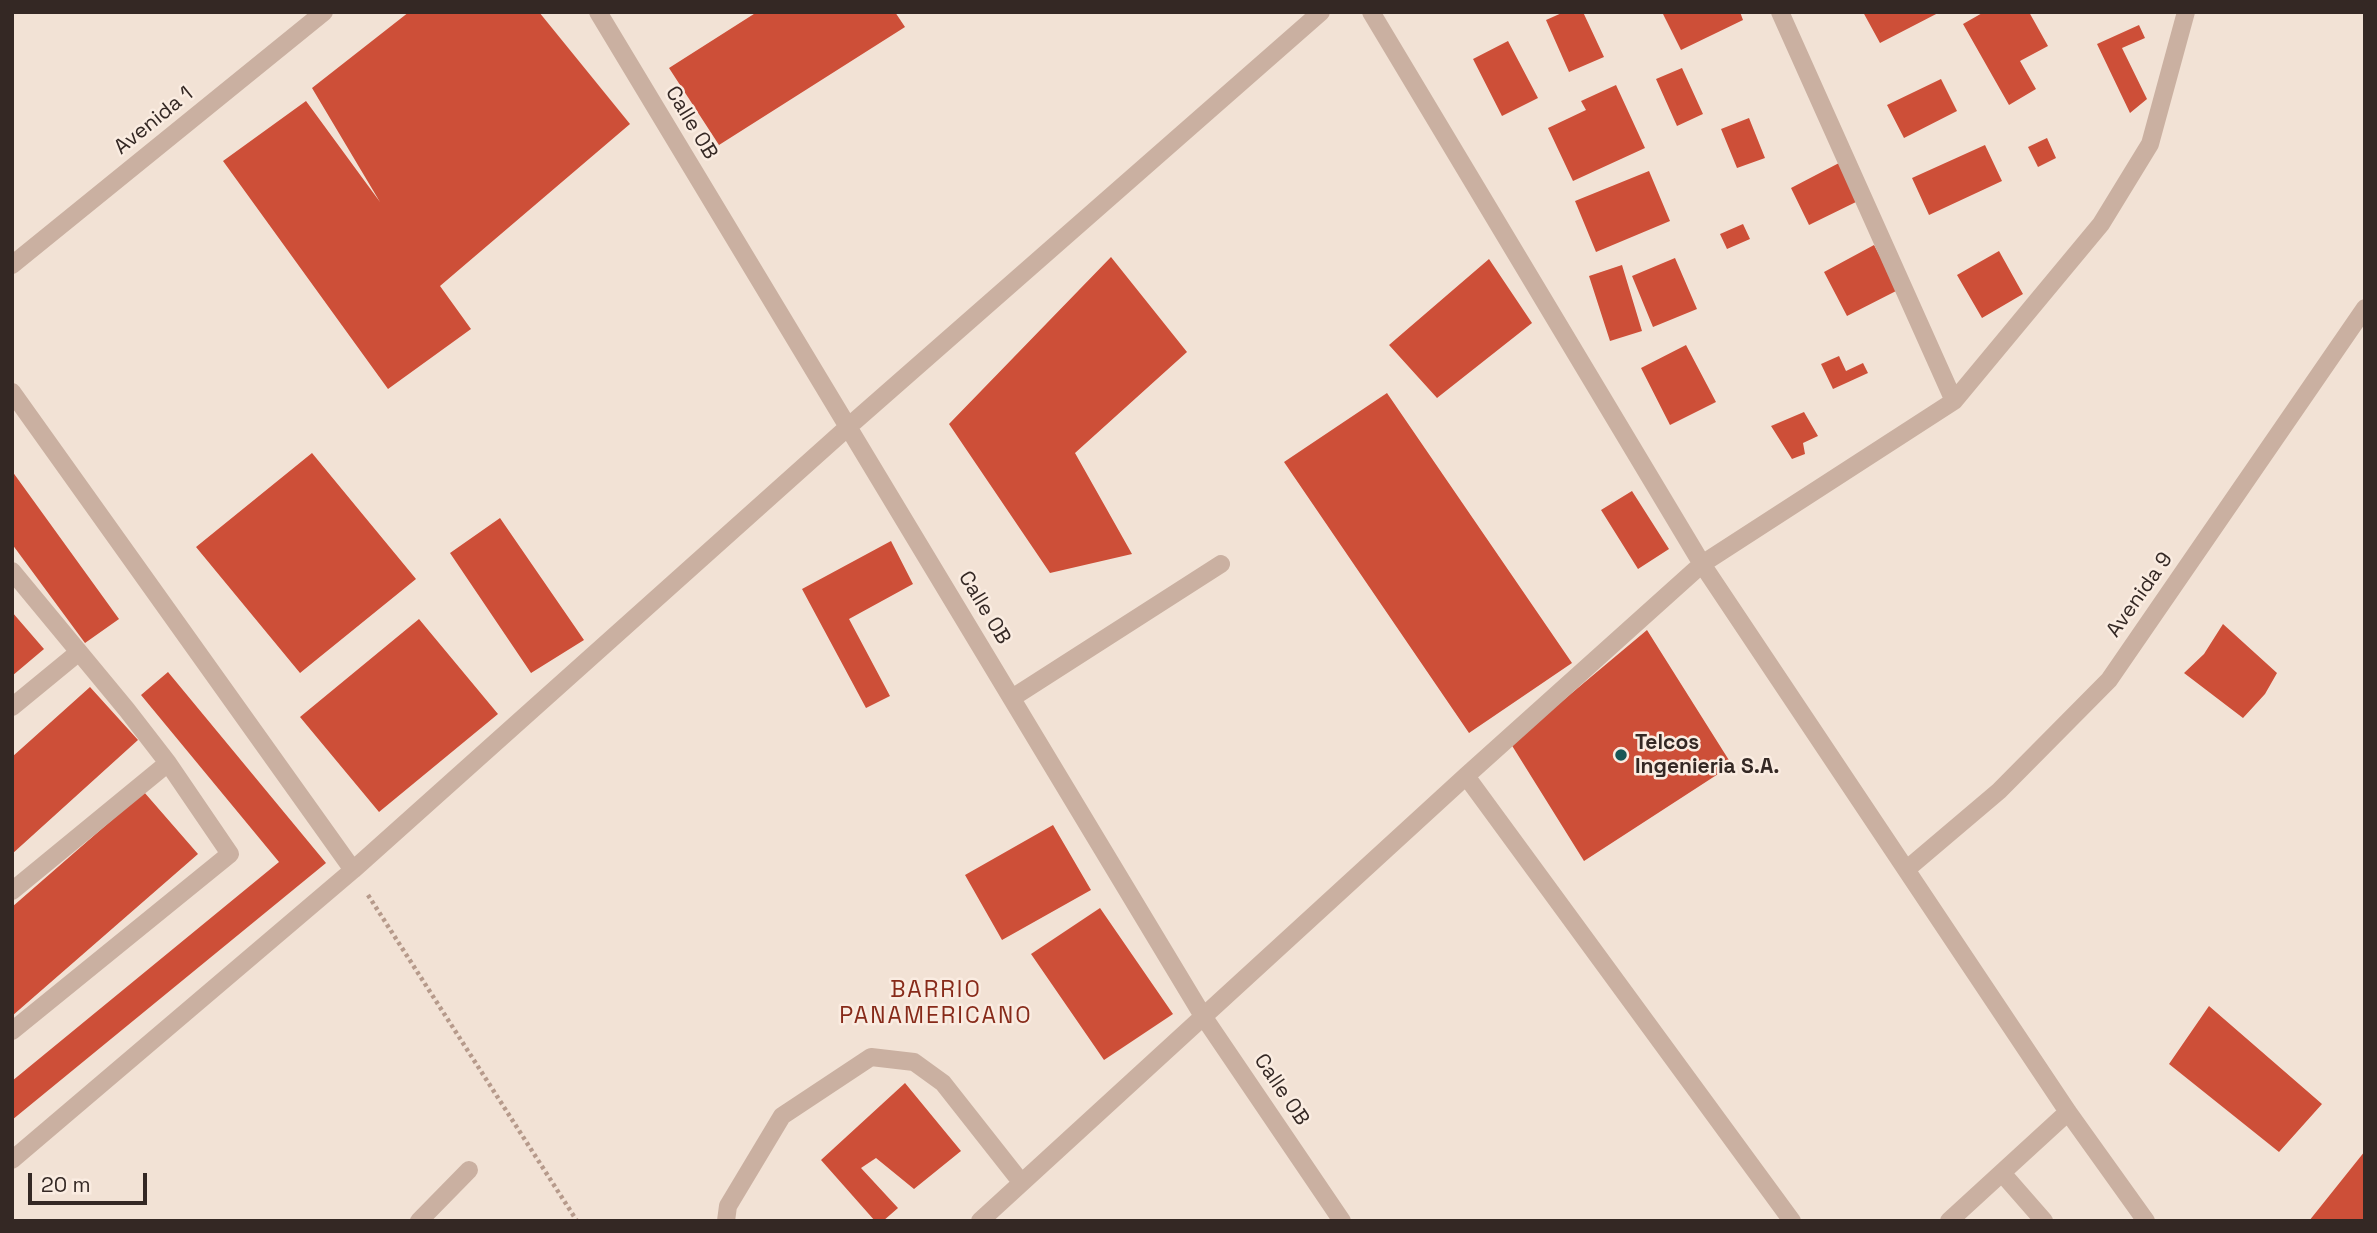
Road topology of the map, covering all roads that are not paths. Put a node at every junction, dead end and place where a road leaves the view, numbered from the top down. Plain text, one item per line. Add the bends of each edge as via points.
1 (324, 12) edge
2 (598, 12) edge
3 (1321, 12) edge
4 (1371, 12) edge
5 (1780, 12) edge
6 (2186, 12) edge
7 (12, 265) edge
8 (2365, 308) edge
9 (12, 392) edge
10 (1954, 401) junction
11 (848, 427) junction
12 (1221, 564) dead end
13 (1702, 564) junction
14 (12, 571) edge
15 (79, 652) junction
16 (1012, 698) junction
17 (12, 707) edge
18 (168, 763) junction
19 (1466, 776) junction
20 (1907, 869) junction
21 (353, 870) junction
22 (12, 891) edge
23 (1203, 1016) junction
24 (12, 1031) edge
25 (2067, 1112) junction
26 (12, 1160) edge
27 (469, 1170) dead end
28 (2002, 1173) junction
29 (1021, 1182) junction
30 (419, 1221) edge
31 (726, 1221) edge
32 (980, 1221) edge
33 (1342, 1221) edge
34 (1792, 1221) edge
35 (1949, 1221) edge
36 (2044, 1221) edge
37 (2146, 1221) edge

1 - 7 street, Avenida 1
2 - 11 street, Calle 0B
3 - 11 street
4 - 13 street
5 - 10 street
6 - 10 street via 2150,144 2101,223
8 - 20 street, Avenida 9 via 2109,680 1998,791
9 - 21 street
10 - 13 street
11 - 16 street, Calle 0B
11 - 21 street
12 - 16 street
13 - 19 street
13 - 20 street
14 - 15 street
15 - 17 street
15 - 18 street
16 - 23 street, Calle 0B
18 - 22 street
18 - 24 street via 230,854
19 - 23 street
19 - 34 street
20 - 25 street
21 - 26 street
23 - 29 street
23 - 33 street, Calle 0B
25 - 28 street
25 - 37 street
27 - 30 street
28 - 35 street
28 - 36 street
29 - 31 street via 943,1083 914,1062 871,1057 782,1116 728,1206
29 - 32 street

